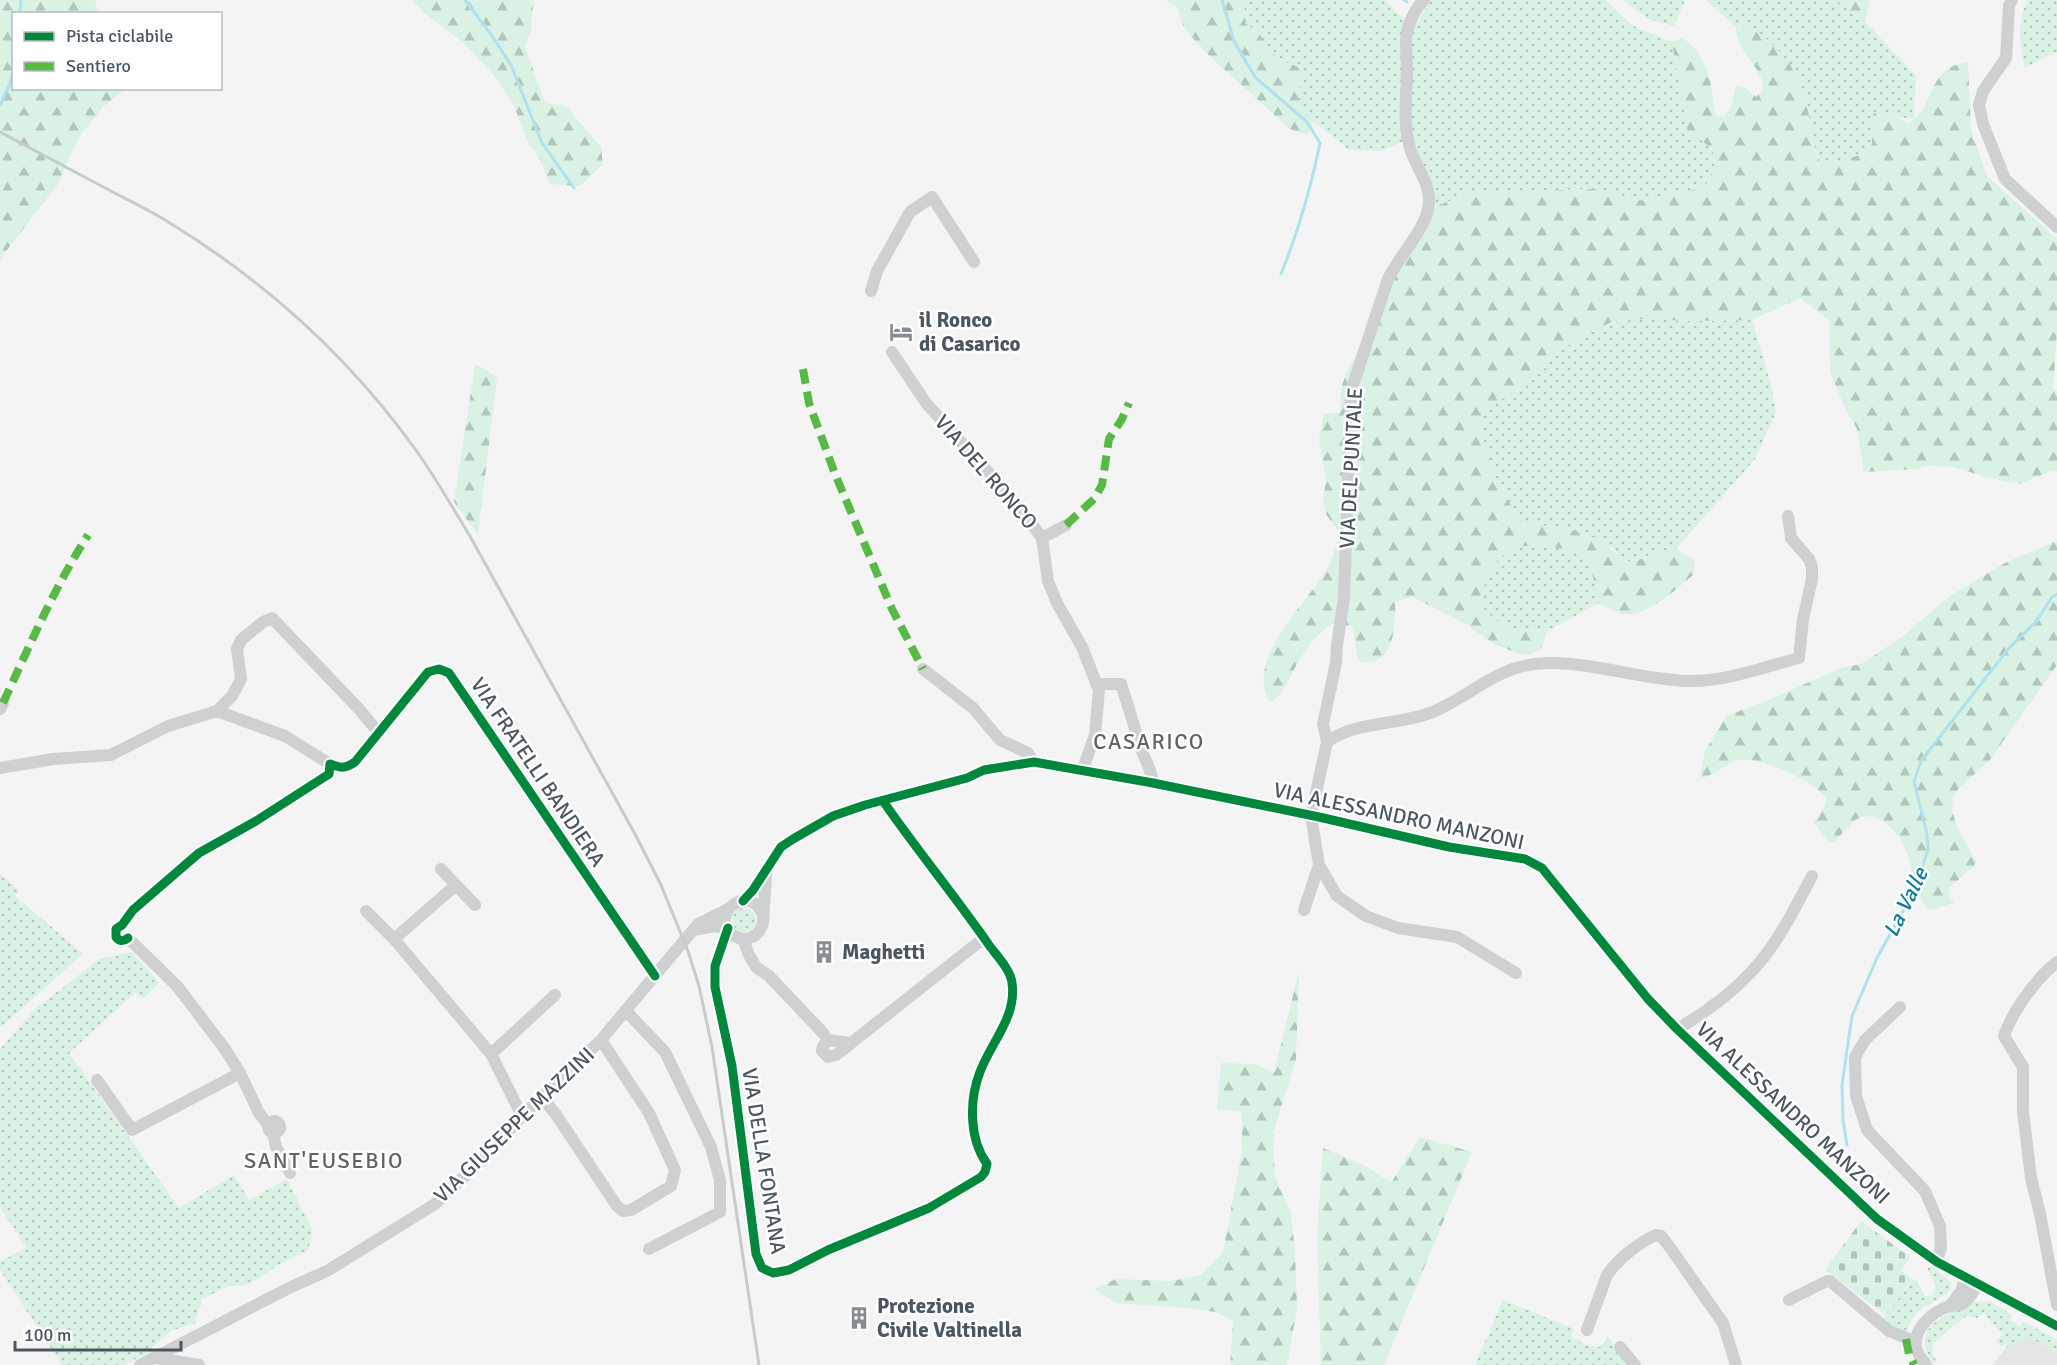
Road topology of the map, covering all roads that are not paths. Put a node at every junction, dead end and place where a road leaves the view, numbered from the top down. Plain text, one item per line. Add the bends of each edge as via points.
1 (1424, 0) edge
2 (2013, 0) edge
3 (2057, 227) edge
4 (974, 262) dead end
5 (871, 291) dead end
6 (892, 352) dead end
7 (1788, 516) dead end
8 (1066, 525) dead end
9 (1042, 538) junction
10 (923, 669) dead end
11 (1096, 684) junction
12 (217, 711) junction
13 (378, 732) junction
14 (1327, 742) junction
15 (1034, 762) junction
16 (0, 768) edge
17 (330, 769) junction
18 (1082, 771) junction
19 (1153, 783) junction
20 (883, 801) junction
21 (1311, 816) junction
22 (1319, 865) junction
23 (441, 869) dead end
24 (767, 870) junction
25 (1812, 876) dead end
26 (456, 885) junction
27 (743, 901) junction
28 (475, 905) dead end
29 (730, 908) junction
30 (1304, 910) dead end
31 (366, 911) dead end
32 (763, 915) junction
33 (728, 929) junction
34 (694, 930) junction
35 (756, 935) junction
36 (741, 938) junction
37 (984, 938) junction
38 (393, 939) junction
39 (2057, 962) edge
40 (716, 972) junction
41 (1516, 973) dead end
42 (655, 976) junction
43 (769, 976) junction
44 (555, 995) dead end
45 (1900, 1007) dead end
46 (626, 1011) junction
47 (1677, 1029) junction
48 (824, 1034) dead end
49 (601, 1040) junction
50 (851, 1043) dead end
51 (491, 1054) junction
52 (240, 1073) junction
53 (97, 1080) dead end
54 (543, 1098) junction
55 (522, 1116) junction
56 (290, 1173) dead end
57 (649, 1249) dead end
58 (1936, 1262) junction
59 (1966, 1277) junction
60 (1979, 1284) junction
61 (1789, 1300) dead end
62 (2057, 1305) edge
63 (1950, 1306) junction
64 (2056, 1322) edge
65 (1587, 1330) dead end
66 (1916, 1342) junction
67 (1620, 1347) dead end
68 (156, 1358) junction
69 (140, 1365) edge
70 (199, 1365) edge
71 (1635, 1365) edge
72 (1736, 1365) edge
73 (1926, 1365) edge

1 - 14 street, VIA DEL PUNTALE via 1408,28 1406,127 1429,206 1418,233 1388,279 1351,391 1344,598 1323,724
2 - 3 street via 2009,6 2006,58 1983,92 1979,105 2005,179
4 - 5 street via 932,197 910,212 877,271
6 - 9 street, VIA DEL RONCO via 926,403 1018,505
7 - 14 street via 1791,538 1812,567 1799,658 1708,681 1645,678 1556,663 1516,668 1426,714 1346,730
8 - 9 street
9 - 11 street, VIA DEL RONCO via 1048,581
10 - 15 street via 973,708 1000,740 1028,753
11 - 18 street, VIA DEL RONCO via 1099,690 1095,735
11 - 19 street via 1121,684
12 - 13 street via 241,679 237,649 241,640 272,618
12 - 16 street via 168,726 111,755
12 - 17 street via 285,736
13 - 17 street, VIA FRATELLI BANDIERA via 355,762
13 - 42 street, VIA FRATELLI BANDIERA via 428,672 439,669 449,673
14 - 21 street, VIA DEL PUNTALE
15 - 18 street, VIA ALESSANDRO MANZONI
15 - 20 street, VIA ALESSANDRO MANZONI via 984,770
17 - 52 street via 256,821 199,854 116,929 116,937 122,941 128,938 177,986
18 - 19 street, VIA ALESSANDRO MANZONI
19 - 21 street, VIA ALESSANDRO MANZONI
20 - 24 street, VIA ALESSANDRO MANZONI via 833,816 793,839 777,852
20 - 37 street, VIA DELLA FONTANA
21 - 22 street
21 - 47 street, VIA ALESSANDRO MANZONI via 1449,847 1525,859 1542,868
22 - 30 street
22 - 41 street via 1337,896 1366,916 1398,928 1457,937
23 - 26 street
24 - 27 street, VIA ALESSANDRO MANZONI
24 - 32 street
25 - 47 street, VIA ALESSANDRO MANZONI via 1754,969 1709,1010
26 - 28 street
26 - 38 street
27 - 29 street, VIA ALESSANDRO MANZONI
27 - 32 street via 757,905
29 - 33 street
29 - 34 street, VIA ALESSANDRO MANZONI via 703,920
31 - 38 street
32 - 35 street via 764,923
33 - 34 street via 714,926
33 - 36 street
33 - 40 street, VIA DELLA FONTANA
34 - 42 street, VIA GIUSEPPE MAZZINI
35 - 36 street
35 - 43 street via 756,950
36 - 40 street
36 - 43 street via 756,967
37 - 40 street, VIA DELLA FONTANA via 1012,980 1013,998 1006,1022 979,1073 974,1103 972,1126 987,1164 985,1172 929,1208 789,1270 773,1273 762,1268 756,1254 732,1066 716,996
37 - 50 street
38 - 51 street
39 - 62 street via 2047,969 2004,1036 2023,1067 2023,1111 2031,1178
42 - 46 street, VIA GIUSEPPE MAZZINI
43 - 48 street
44 - 51 street
45 - 58 street via 1864,1040 1855,1057 1856,1096 1867,1130 1925,1191 1940,1226 1941,1247
46 - 49 street, VIA GIUSEPPE MAZZINI
46 - 57 street via 665,1052 711,1147 720,1180 720,1212
47 - 58 street, VIA ALESSANDRO MANZONI via 1877,1218
49 - 54 street, VIA GIUSEPPE MAZZINI
49 - 54 street via 649,1113 675,1170 671,1186 623,1211
51 - 55 street
52 - 53 street via 132,1130
52 - 56 street
54 - 55 street, VIA GIUSEPPE MAZZINI
55 - 68 street, VIA GIUSEPPE MAZZINI via 435,1204 327,1271
58 - 59 street, VIA ALESSANDRO MANZONI
59 - 60 street, VIA ALESSANDRO MANZONI
59 - 63 street
60 - 63 street via 1964,1303
60 - 64 street, VIA ALESSANDRO MANZONI
61 - 66 street via 1830,1281 1888,1331
63 - 66 street via 1926,1320
65 - 72 street via 1612,1268 1656,1235 1661,1236 1723,1323
66 - 73 street
67 - 71 street
68 - 69 street, VIA GIUSEPPE MAZZINI
68 - 70 street

